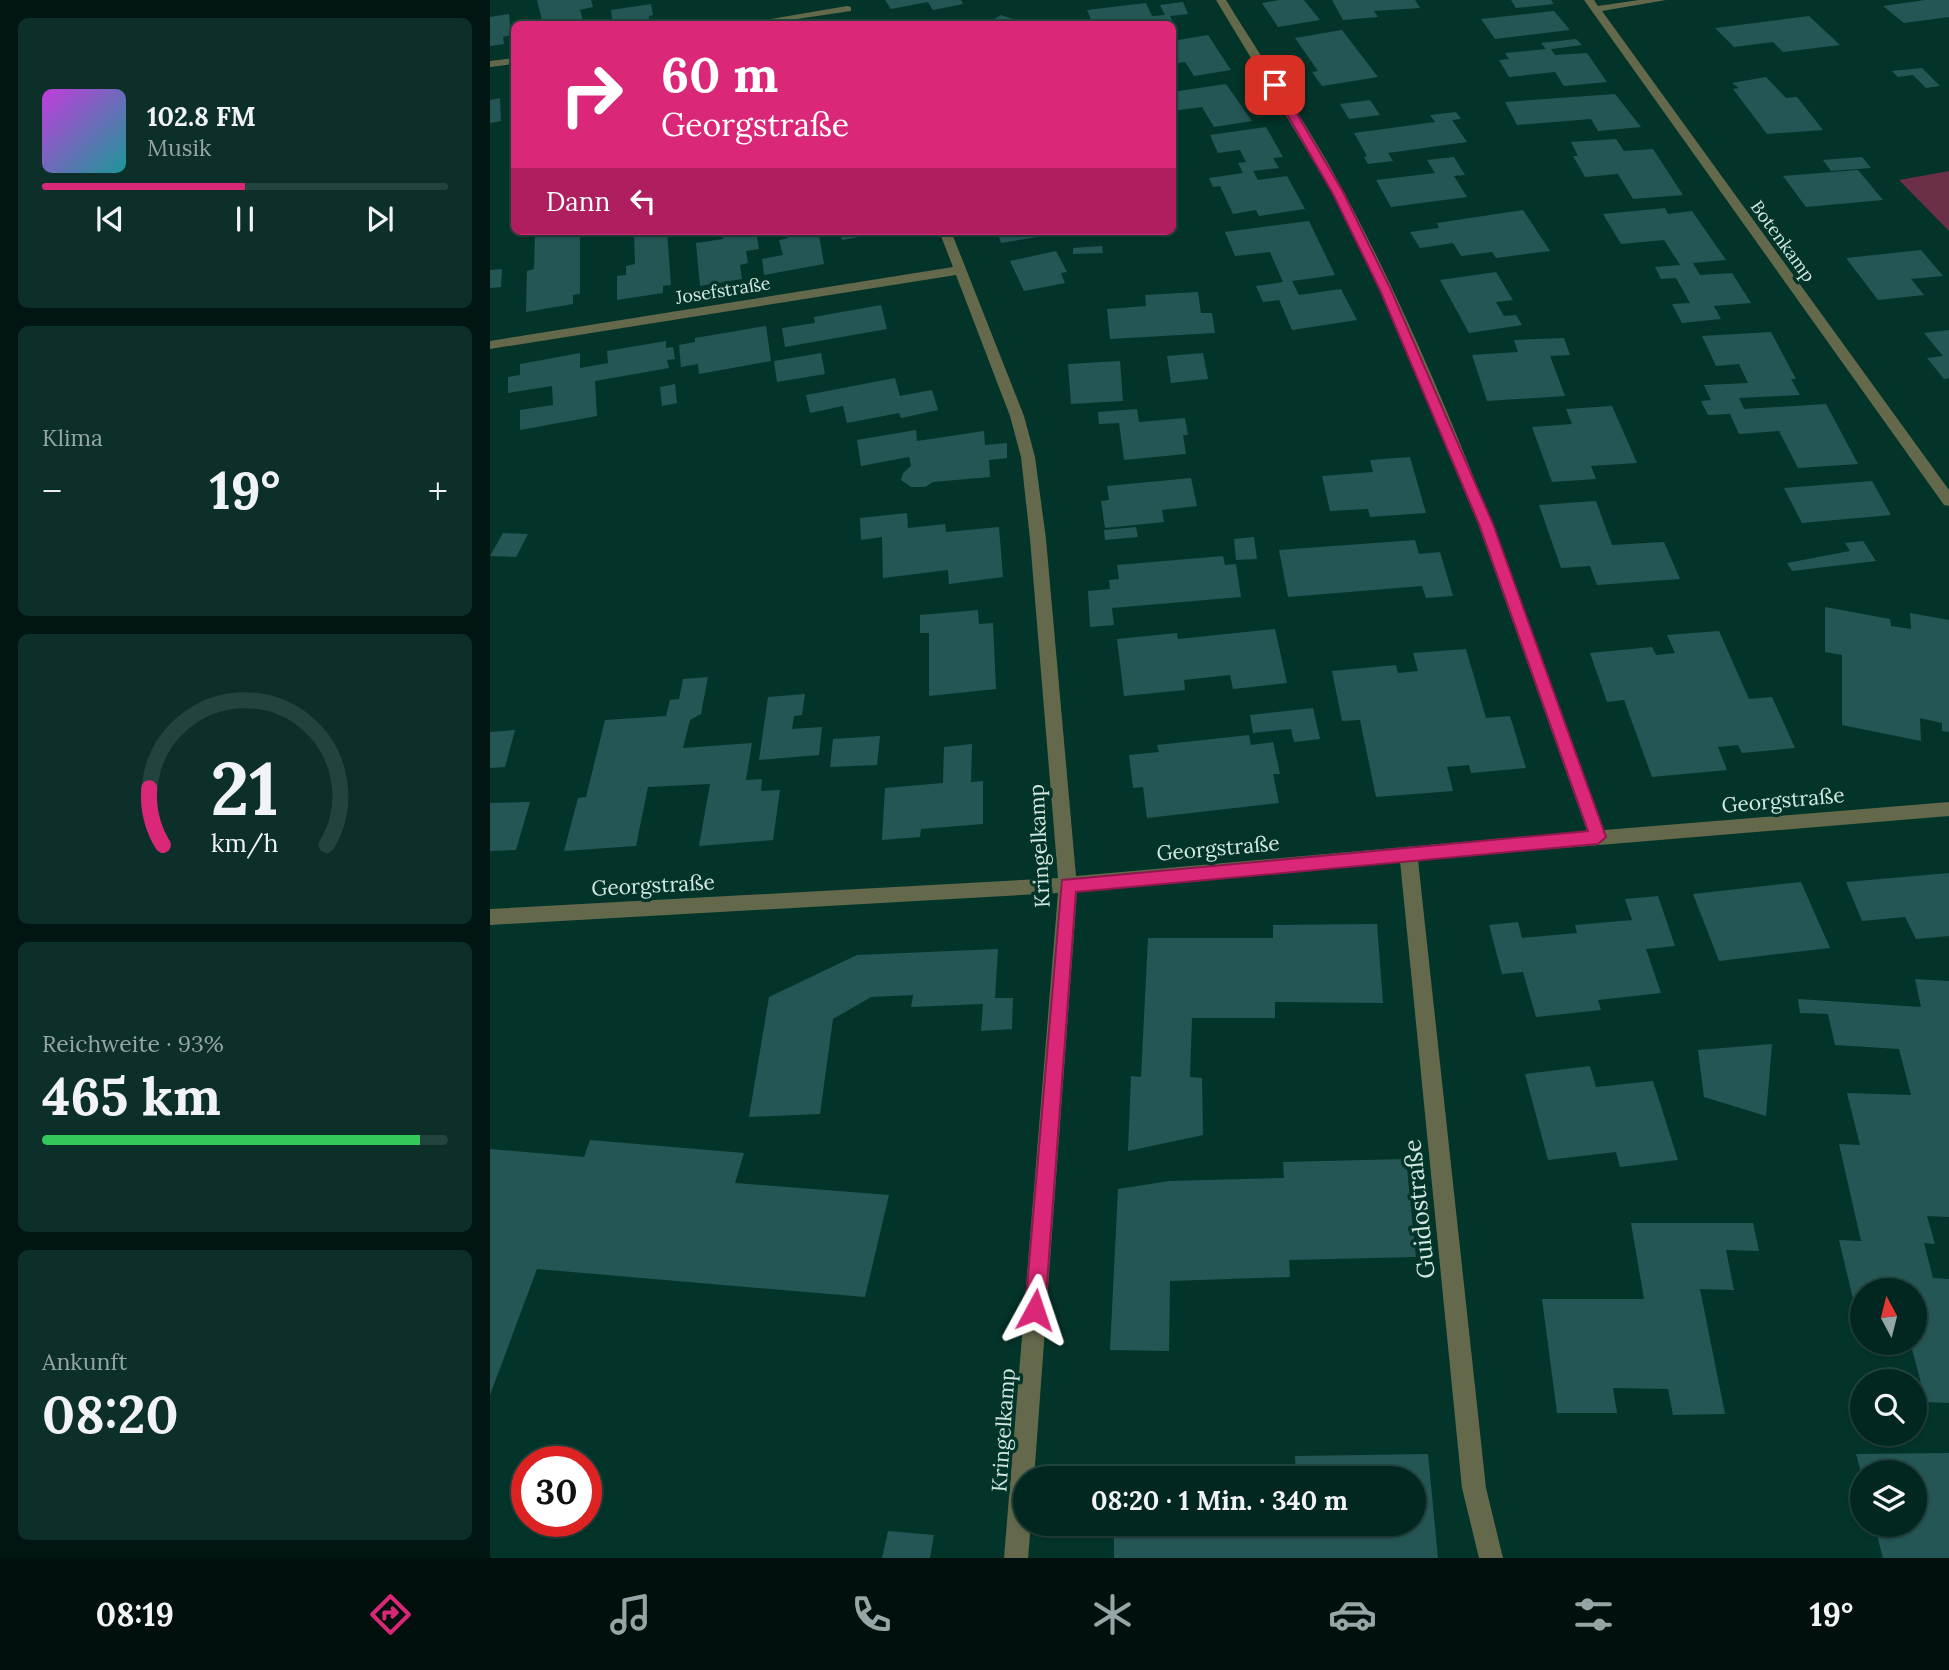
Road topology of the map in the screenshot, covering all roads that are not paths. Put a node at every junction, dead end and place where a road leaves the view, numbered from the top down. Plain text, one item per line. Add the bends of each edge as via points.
1 (1221, 0) edge
2 (1661, 0) edge
3 (1592, 5) edge
4 (847, 8) edge
5 (765, 21) edge
6 (511, 61) edge
7 (490, 64) edge
8 (947, 235) edge
9 (961, 270) junction
10 (490, 345) edge
11 (1949, 501) edge
12 (1949, 809) edge
13 (1598, 837) junction
14 (1408, 853) junction
15 (1068, 885) junction
16 (490, 917) edge
17 (1016, 1558) edge
18 (1491, 1558) edge

1 - 13 street via 1338,192 1386,290 1486,524
2 - 3 street
3 - 11 street, Botenkamp
4 - 5 street
6 - 7 street
8 - 9 street, Kringelkamp
9 - 10 street, Josefstraße
9 - 15 street, Kringelkamp via 1028,457
12 - 13 street, Georgstraße
13 - 14 street, Georgstraße
14 - 15 street, Georgstraße
14 - 18 street, Guidostraße via 1474,1488
15 - 16 street, Georgstraße
15 - 17 street, Kringelkamp

